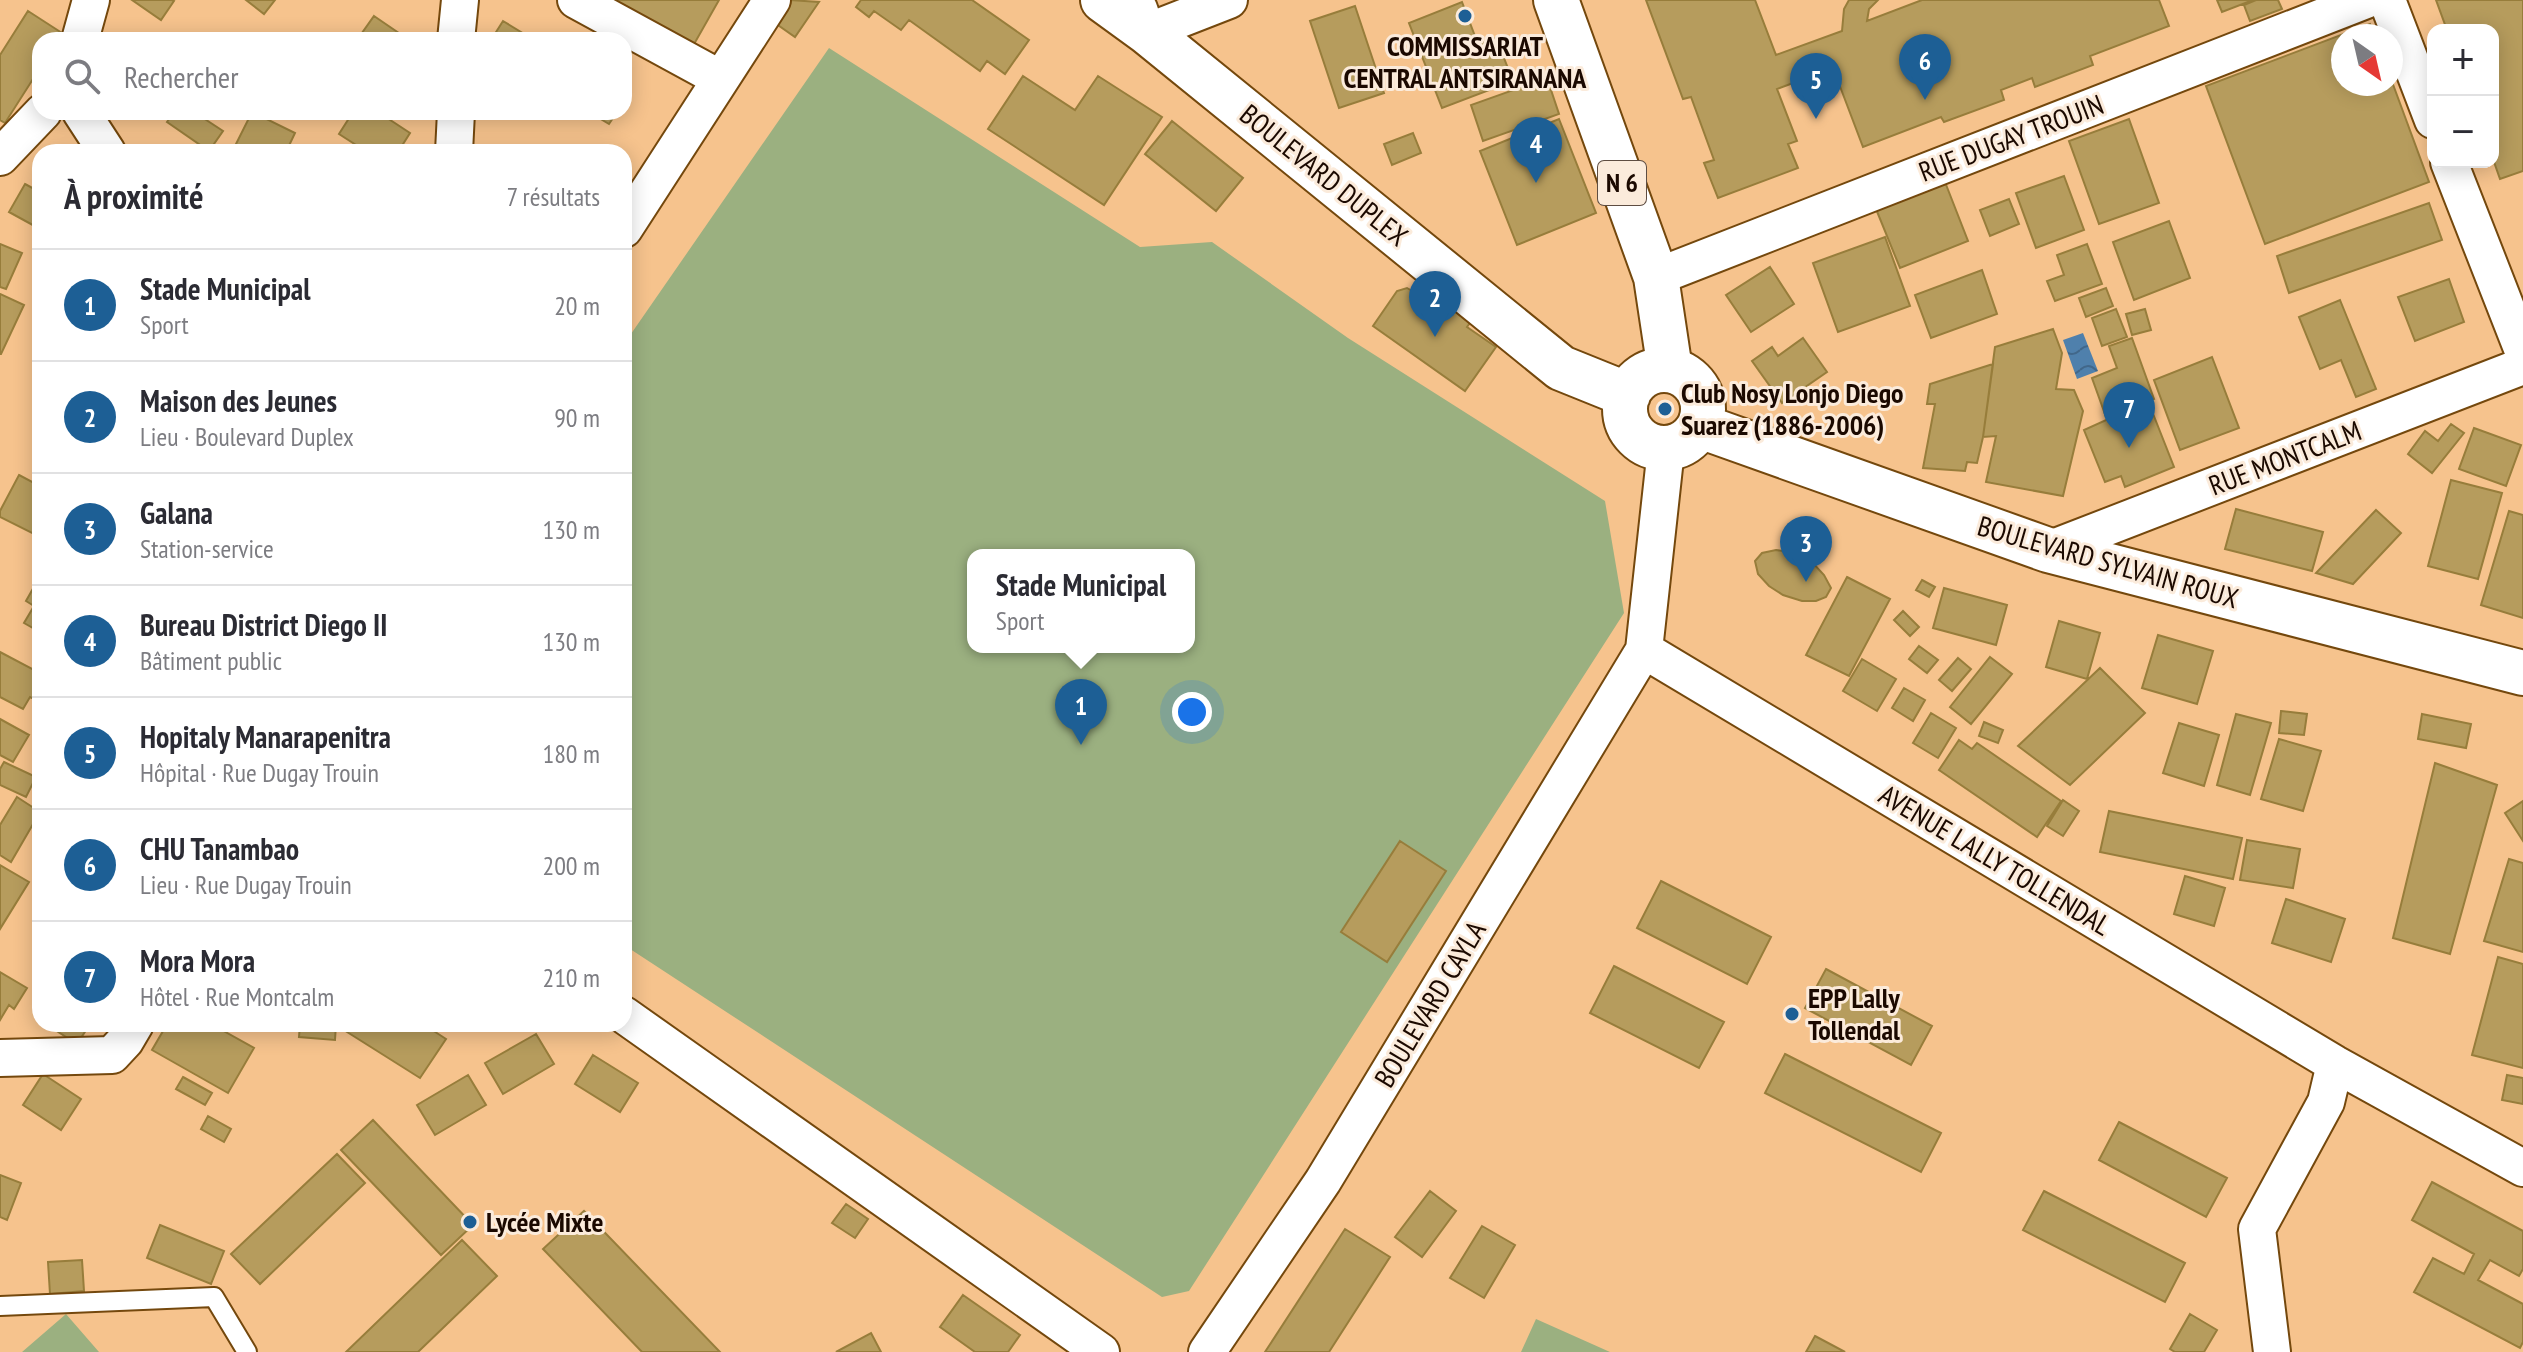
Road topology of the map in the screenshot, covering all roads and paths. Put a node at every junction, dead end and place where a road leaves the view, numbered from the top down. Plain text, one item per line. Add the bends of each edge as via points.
1 (91, 0) edge
2 (460, 0) edge
3 (576, 0) edge
4 (772, 0) edge
5 (1103, 0) edge
6 (1229, 0) edge
7 (1556, 0) edge
8 (2366, 0) edge
9 (2387, 0) edge
10 (1141, 16) edge
11 (82, 32) edge
12 (457, 32) edge
13 (721, 79) junction
14 (2427, 104) edge
15 (35, 120) edge
16 (86, 120) edge
17 (456, 120) edge
18 (102, 144) edge
19 (454, 144) edge
20 (0, 157) edge
21 (2451, 168) edge
22 (632, 217) edge
23 (1656, 277) junction
24 (2523, 351) edge
25 (2523, 366) edge
26 (1670, 370) junction
27 (1628, 395) junction
28 (1683, 437) junction
29 (2048, 550) junction
30 (1644, 650) junction
31 (2523, 673) edge
32 (632, 1021) edge
33 (130, 1032) edge
34 (0, 1058) edge
35 (2335, 1064) junction
36 (2523, 1168) edge
37 (0, 1306) edge
38 (247, 1352) edge
39 (1101, 1352) edge
40 (1207, 1352) edge
41 (2272, 1352) edge

1 - 11 street
2 - 12 street
3 - 13 street
4 - 13 street
5 - 10 main road, BOULEVARD DUPLEX
6 - 10 street
7 - 23 main road, N 6
8 - 23 street, RUE DUGAY TROUIN
9 - 14 street
10 - 27 main road, BOULEVARD DUPLEX via 1561,368
13 - 22 street
15 - 20 street
16 - 18 street
17 - 19 street
21 - 24 street
23 - 26 main road, N 6
25 - 29 street, RUE MONTCALM
26 - 27 main road via 1647,373
26 - 28 main road via 1682,373 1704,404
27 - 28 main road via 1627,421 1642,441 1654,447
28 - 29 main road, BOULEVARD SYLVAIN ROUX
28 - 30 street
29 - 31 main road, BOULEVARD SYLVAIN ROUX
30 - 35 street, AVENUE LALLY TOLLENDAL
30 - 40 street, BOULEVARD CAYLA via 1323,1181
32 - 39 street
33 - 34 street via 112,1055
35 - 36 street, AVENUE LALLY TOLLENDAL
35 - 41 street via 2326,1102 2257,1229
37 - 38 lane via 214,1297

